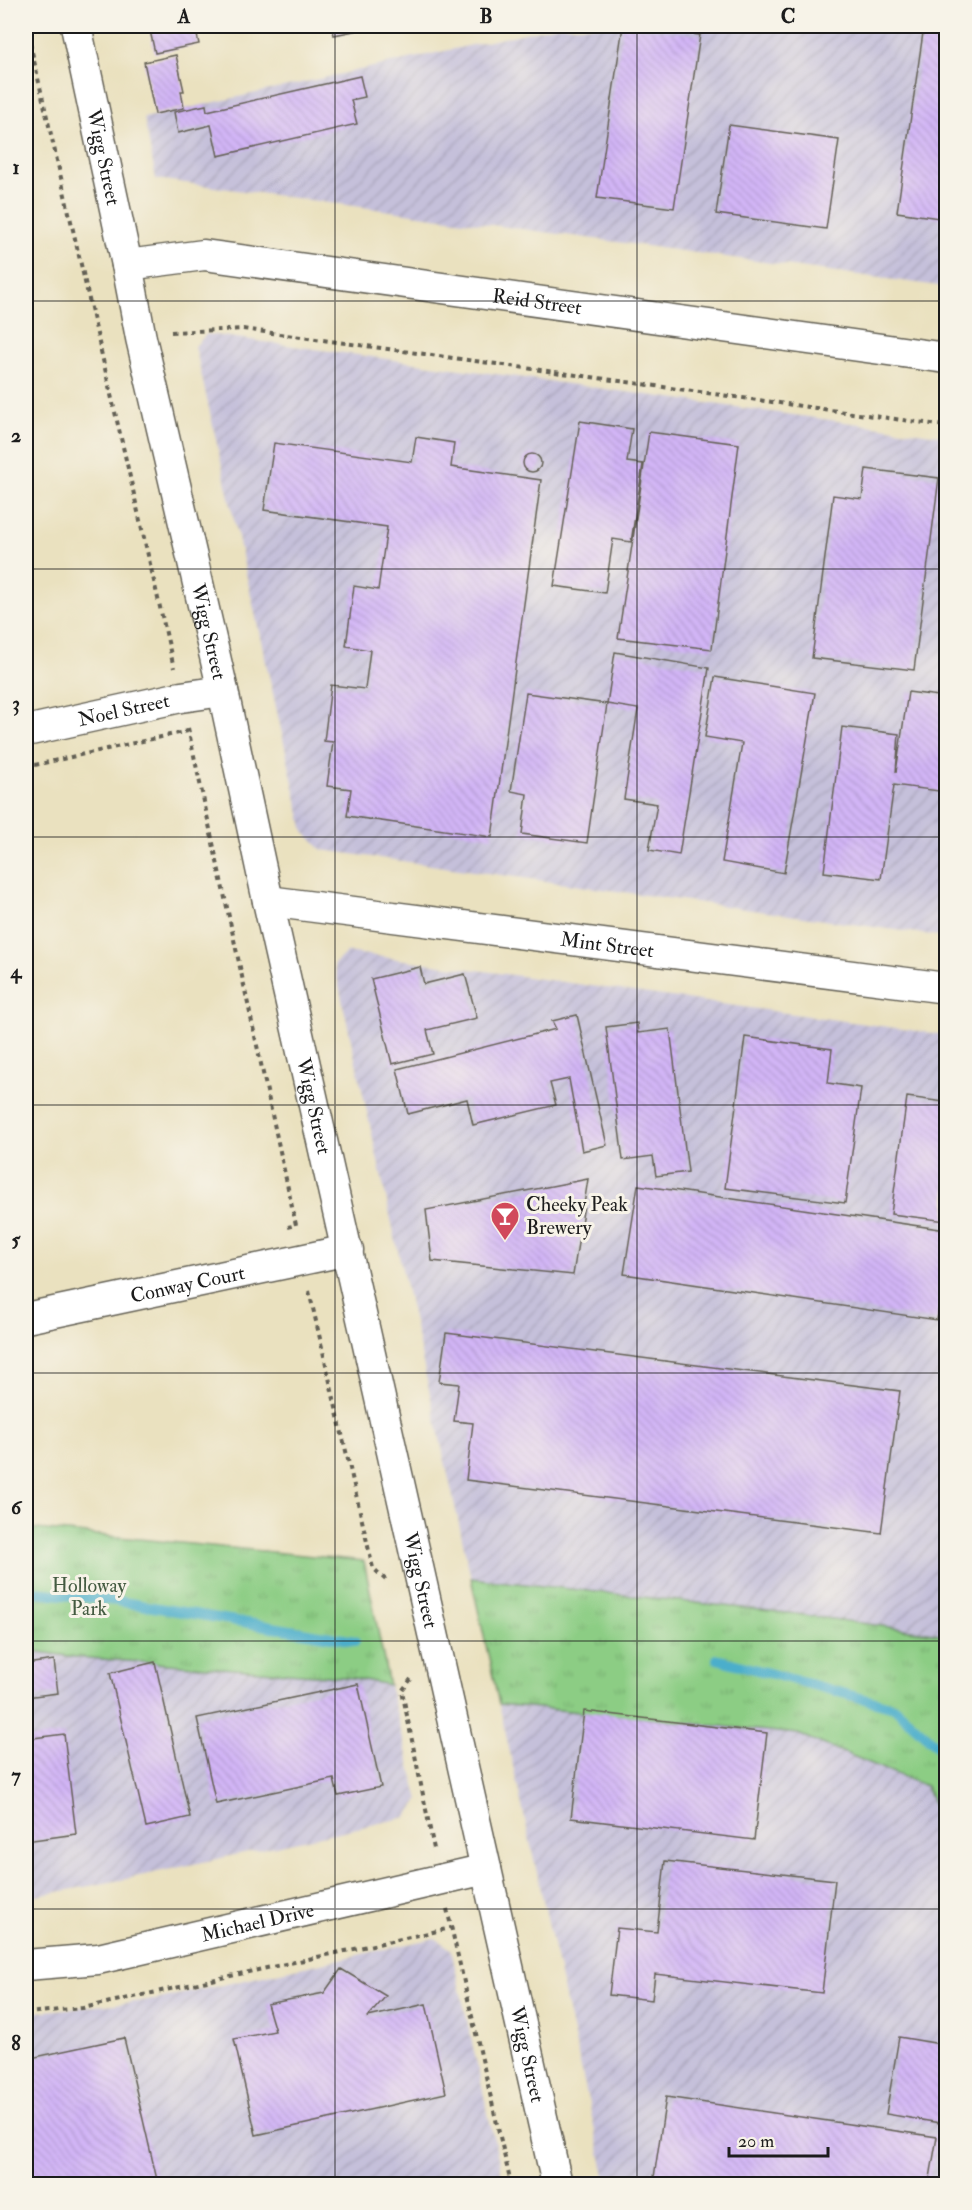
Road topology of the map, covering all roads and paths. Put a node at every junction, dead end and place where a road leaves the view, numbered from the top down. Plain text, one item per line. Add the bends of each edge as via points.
1 (26, 26) edge
2 (76, 26) edge
3 (127, 265) junction
4 (141, 338) junction
5 (100, 346) junction
6 (946, 357) edge
7 (946, 426) edge
8 (223, 691) junction
9 (181, 697) junction
10 (26, 731) edge
11 (188, 731) junction
12 (26, 767) edge
13 (268, 901) junction
14 (946, 988) edge
15 (285, 1228) dead end
16 (348, 1250) junction
17 (302, 1260) junction
18 (26, 1318) edge
19 (394, 1588) dead end
20 (416, 1672) dead end
21 (486, 1869) junction
22 (440, 1880) junction
23 (451, 1928) junction
24 (26, 1965) edge
25 (26, 2013) edge
26 (511, 2184) edge
27 (557, 2184) edge

1 - 5 path
2 - 3 street, Wigg Street
3 - 4 street, Wigg Street
3 - 6 street, Reid Street via 204,255
4 - 5 path
4 - 7 path via 178,331 243,329
4 - 8 street, Wigg Street
5 - 9 path
8 - 9 street, Noel Street
8 - 13 street, Wigg Street
9 - 10 street, Noel Street
9 - 11 path
11 - 12 path
11 - 15 path via 296,1225
13 - 14 street, Mint Street
13 - 16 street, Wigg Street
16 - 17 street, Conway Court
16 - 21 street, Wigg Street
17 - 18 street, Conway Court
17 - 19 path via 373,1568
20 - 22 path via 402,1691
21 - 22 street, Michael Drive
21 - 27 street, Wigg Street
22 - 23 path
22 - 24 street, Michael Drive via 98,1959
23 - 25 path via 83,2008
23 - 26 path

